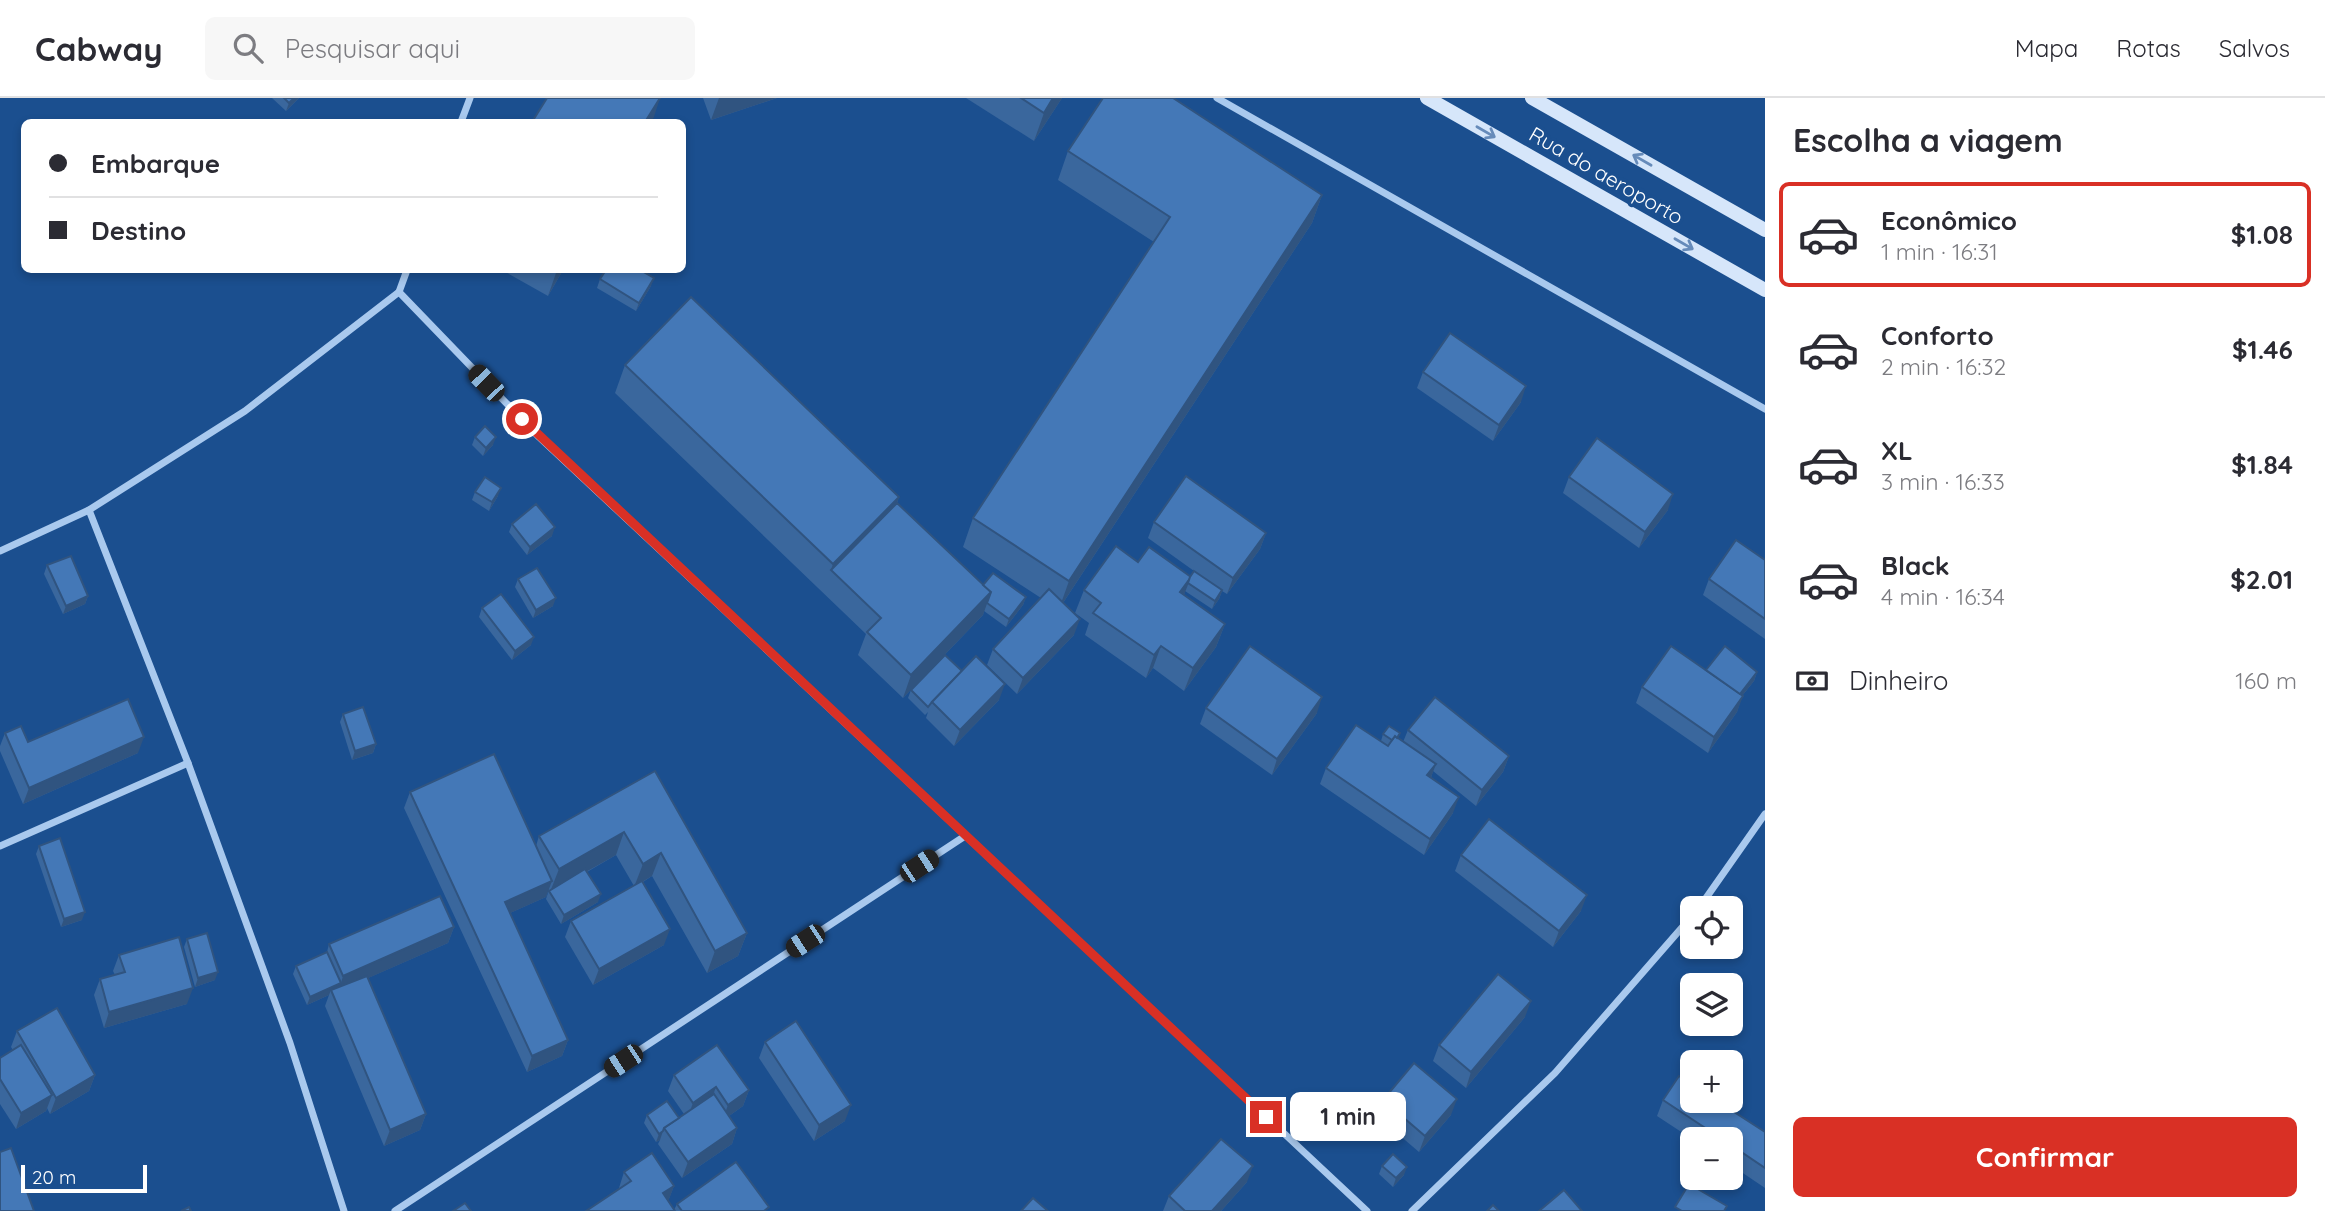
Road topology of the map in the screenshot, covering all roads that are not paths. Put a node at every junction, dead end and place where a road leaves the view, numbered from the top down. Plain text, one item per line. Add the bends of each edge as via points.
1 (470, 98) edge
2 (1217, 98) edge
3 (1427, 98) edge
4 (1532, 98) edge
5 (462, 119) edge
6 (1765, 230) edge
7 (406, 273) edge
8 (1765, 290) edge
9 (399, 292) junction
10 (1765, 409) edge
11 (89, 510) junction
12 (0, 551) edge
13 (188, 763) junction
14 (1765, 814) edge
15 (965, 836) junction
16 (0, 846) edge
17 (1707, 896) edge
18 (1680, 930) edge
19 (344, 1211) edge
20 (395, 1211) edge
21 (1367, 1211) edge
22 (1412, 1211) edge

1 - 5 street
2 - 10 street
3 -> 8 main road, Rua do aeroporto
6 -> 4 main road, Rua do aeroporto
7 - 9 street
9 - 11 street via 245,411
9 - 15 street via 539,438
11 - 12 street
11 - 13 street
13 - 16 street
13 - 19 street
14 - 17 street
15 - 20 street
15 - 21 street
18 - 22 street via 1555,1073

